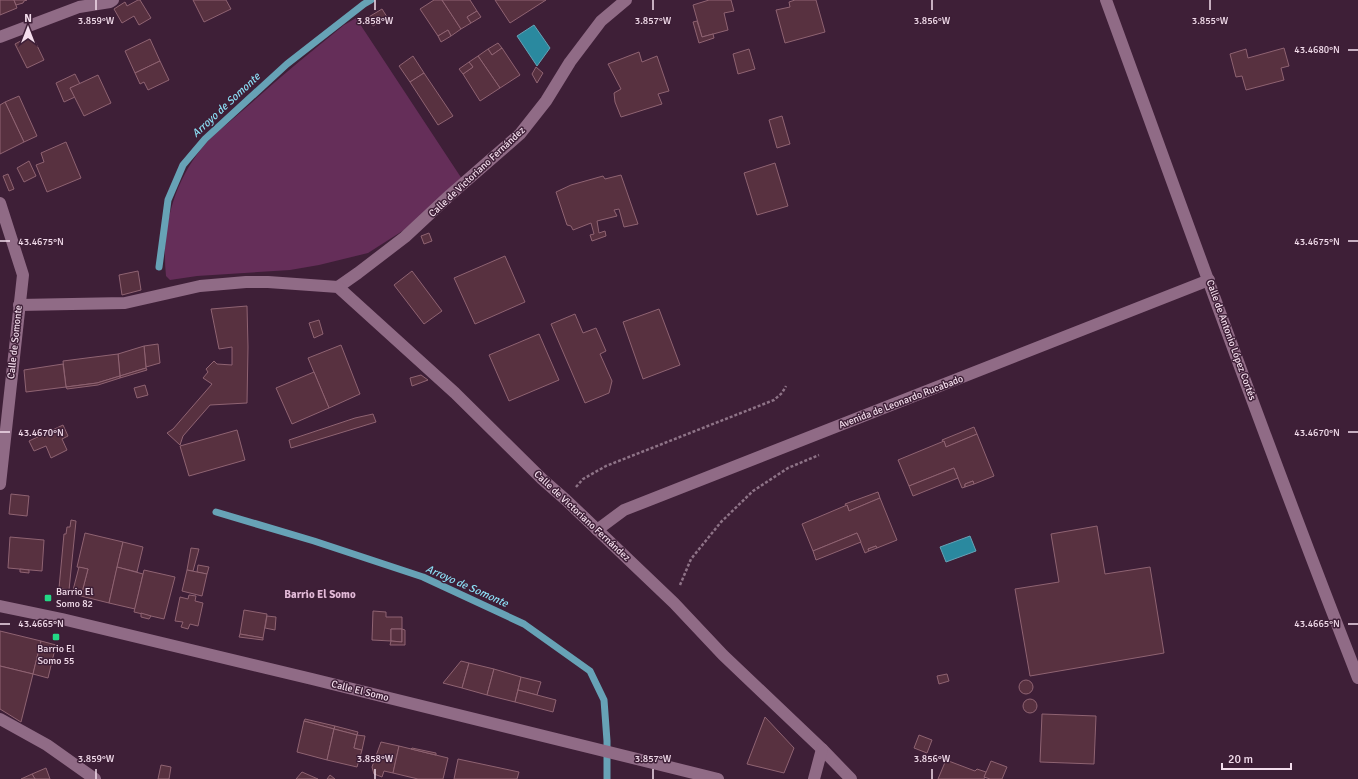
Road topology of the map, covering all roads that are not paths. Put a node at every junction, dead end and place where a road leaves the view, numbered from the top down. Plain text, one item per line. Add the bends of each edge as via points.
1 (112, 0) edge
2 (626, 0) edge
3 (1106, 0) edge
4 (0, 37) edge
5 (0, 203) edge
6 (1209, 280) junction
7 (338, 287) junction
8 (19, 305) junction
9 (0, 484) edge
10 (597, 530) junction
11 (0, 606) edge
12 (1358, 678) edge
13 (0, 719) edge
14 (822, 749) junction
15 (95, 779) edge
16 (718, 779) edge
17 (814, 779) edge
18 (851, 779) edge

1 - 4 street via 79,7
2 - 7 street, Calle de Victoriano Fernández via 601,21 520,134 406,237
3 - 6 street, Calle de Antonio López Cortés
5 - 8 street, Calle de Somonte via 23,275
6 - 10 street, Avenida de Leonardo Rucabado via 624,510
6 - 12 street, Calle de Antonio López Cortés
7 - 8 street via 246,282 200,286 126,303
7 - 10 street, Calle de Victoriano Fernández via 454,393
8 - 9 street, Calle de Somonte
10 - 14 street, Calle de Victoriano Fernández via 674,603 722,655
11 - 16 street, Calle El Somo
13 - 15 street via 47,745
14 - 17 street
14 - 18 street, Calle de Victoriano Fernández

